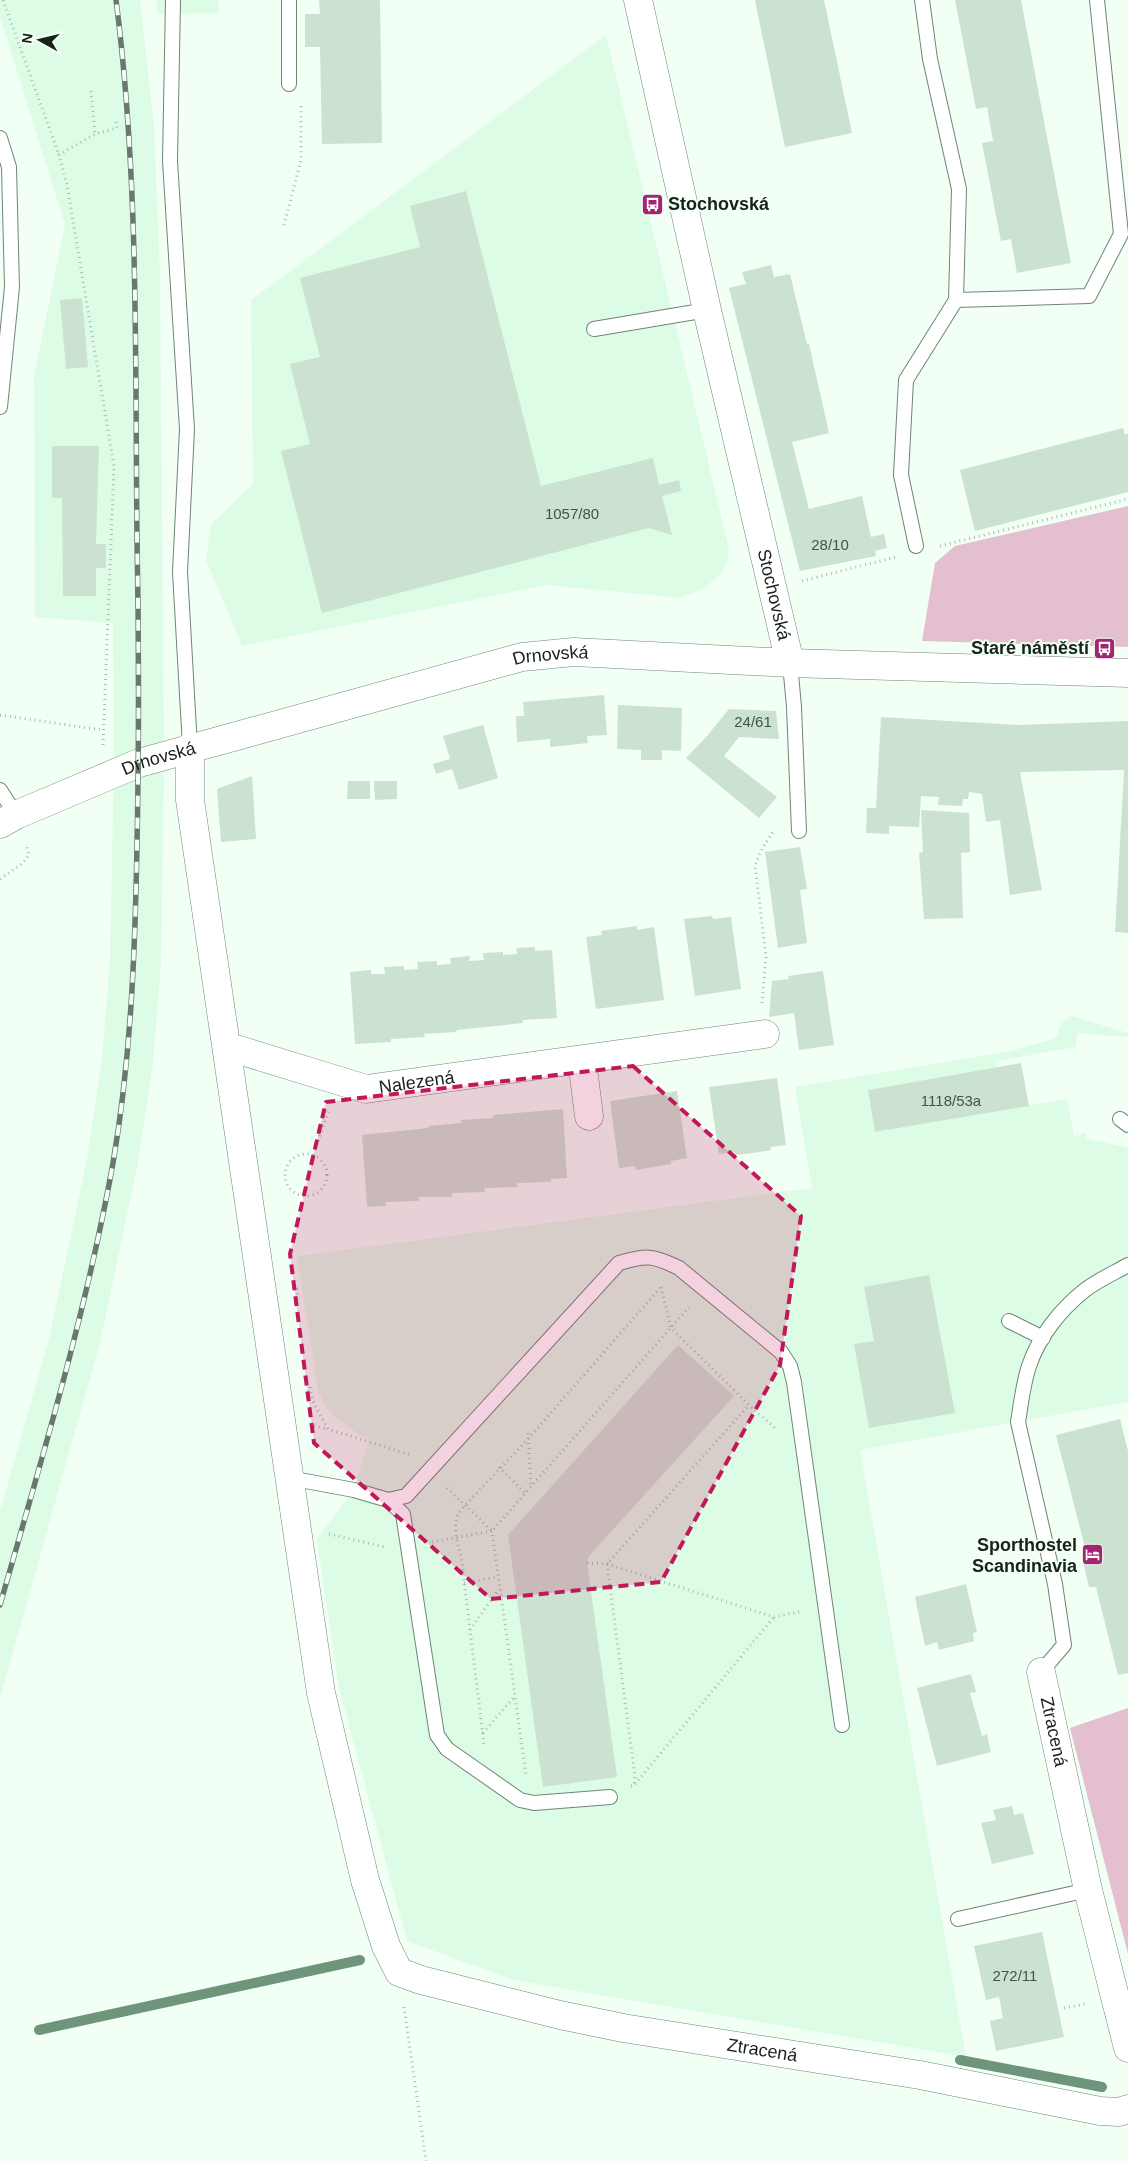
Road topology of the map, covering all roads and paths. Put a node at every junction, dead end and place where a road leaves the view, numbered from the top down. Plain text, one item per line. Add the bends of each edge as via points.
1 (3, 0) edge
2 (173, 0) edge
3 (289, 0) edge
4 (638, 0) edge
5 (922, 0) edge
6 (1098, 0) edge
7 (289, 84) dead end
8 (91, 91) dead end
9 (301, 102) dead end
10 (116, 121) dead end
11 (95, 134) junction
12 (0, 138) edge
13 (59, 155) junction
14 (284, 225) dead end
15 (956, 300) junction
16 (707, 310) junction
17 (594, 329) dead end
18 (0, 407) edge
19 (1128, 499) edge
20 (916, 546) dead end
21 (933, 548) dead end
22 (898, 557) dead end
23 (799, 582) dead end
24 (790, 663) junction
25 (1128, 673) edge
26 (0, 716) edge
27 (102, 730) junction
28 (103, 746) dead end
29 (190, 747) junction
30 (0, 790) edge
31 (798, 794) junction
32 (8, 819) edge
33 (798, 831) dead end
34 (760, 1035) joint
35 (227, 1049) junction
36 (582, 1060) junction
37 (330, 1108) dead end
38 (589, 1116) dead end
39 (313, 1155) junction
40 (1128, 1265) edge
41 (679, 1268) junction
42 (290, 1281) dead end
43 (661, 1288) junction
44 (704, 1289) junction
45 (298, 1307) dead end
46 (1009, 1321) dead end
47 (671, 1328) junction
48 (1043, 1338) junction
49 (310, 1385) dead end
50 (749, 1405) junction
51 (776, 1428) dead end
52 (529, 1436) junction
53 (500, 1468) junction
54 (428, 1471) junction
55 (290, 1478) junction
56 (531, 1487) junction
57 (525, 1493) junction
58 (388, 1500) junction
59 (465, 1506) junction
60 (492, 1531) junction
61 (587, 1563) dead end
62 (606, 1564) junction
63 (498, 1577) junction
64 (464, 1583) junction
65 (500, 1588) junction
66 (806, 1610) dead end
67 (774, 1617) junction
68 (470, 1630) junction
69 (1041, 1672) joint
70 (515, 1696) junction
71 (842, 1725) dead end
72 (483, 1734) junction
73 (488, 1778) junction
74 (634, 1785) junction
75 (610, 1797) joint
76 (534, 1803) junction
77 (1088, 1890) junction
78 (958, 1919) dead end
79 (399, 1972) junction
80 (1128, 2048) edge
81 (1128, 2109) edge
82 (426, 2161) edge

1 - 13 path
2 - 29 lane via 170,161 186,429 180,572
3 - 7 lane
4 - 16 street, Stochovská
5 - 15 lane via 930,59 959,189
6 - 15 lane via 1121,234 1089,296
8 - 11 path
9 - 14 path via 301,160
10 - 11 path via 117,128
11 - 13 path
12 - 18 lane via 9,167 12,287
13 - 27 path via 67,185 114,466
15 - 20 lane via 906,380 900,475
16 - 17 lane
16 - 24 street, Stochovská
19 - 21 path
22 - 23 path
24 - 25 street, Drnovská
24 - 29 street, Drnovská via 574,652 547,654
24 - 31 lane
26 - 27 path
27 - 28 path
29 - 32 street, Drnovská via 139,762
29 - 35 street via 190,800
30 - 32 lane
31 - 33 lane
31 - 34 path via 762,849 756,865 766,957
34 - 36 street, Nalezená
35 - 36 street, Nalezená via 366,1090
35 - 55 street
36 - 38 street
37 - 39 path
39 - 39 path via 300,1155 286,1168 286,1182 300,1196 314,1194 325,1185 327,1171
40 - 48 lane via 1086,1289 1062,1311
41 - 43 path
41 - 44 lane
41 - 54 lane via 660,1258 640,1257 619,1263
42 - 45 path via 297,1289
43 - 47 path
43 - 52 path
44 - 47 path
44 - 71 lane via 781,1352 790,1366
46 - 48 lane
47 - 50 path
47 - 56 path
48 - 69 lane, Ztracená via 1029,1365 1018,1422 1055,1584 1064,1645
49 - 54 path via 314,1404 328,1429 414,1456
50 - 51 path
50 - 62 path
52 - 53 path
52 - 56 path
53 - 57 path
53 - 59 path
54 - 58 lane via 406,1496
54 - 59 path
55 - 58 lane
55 - 79 street via 321,1693 365,1880 386,1946
56 - 57 path
57 - 60 path
58 - 73 lane via 402,1514 437,1735 447,1749
59 - 60 path
59 - 64 path via 455,1524
60 - 63 path
61 - 62 path
62 - 67 path
62 - 74 path
63 - 64 path
63 - 65 path
64 - 68 path
65 - 68 path
65 - 70 path
66 - 67 path
67 - 74 path
68 - 72 path
69 - 77 street, Ztracená
70 - 72 path
70 - 76 path via 527,1779
72 - 73 path
73 - 76 lane via 520,1800
74 - 75 path via 619,1788
75 - 76 lane
77 - 78 lane
77 - 80 street, Ztracená
79 - 81 street, Ztracená via 560,2015 623,2028 920,2075 1100,2110 1119,2112
79 - 82 path

